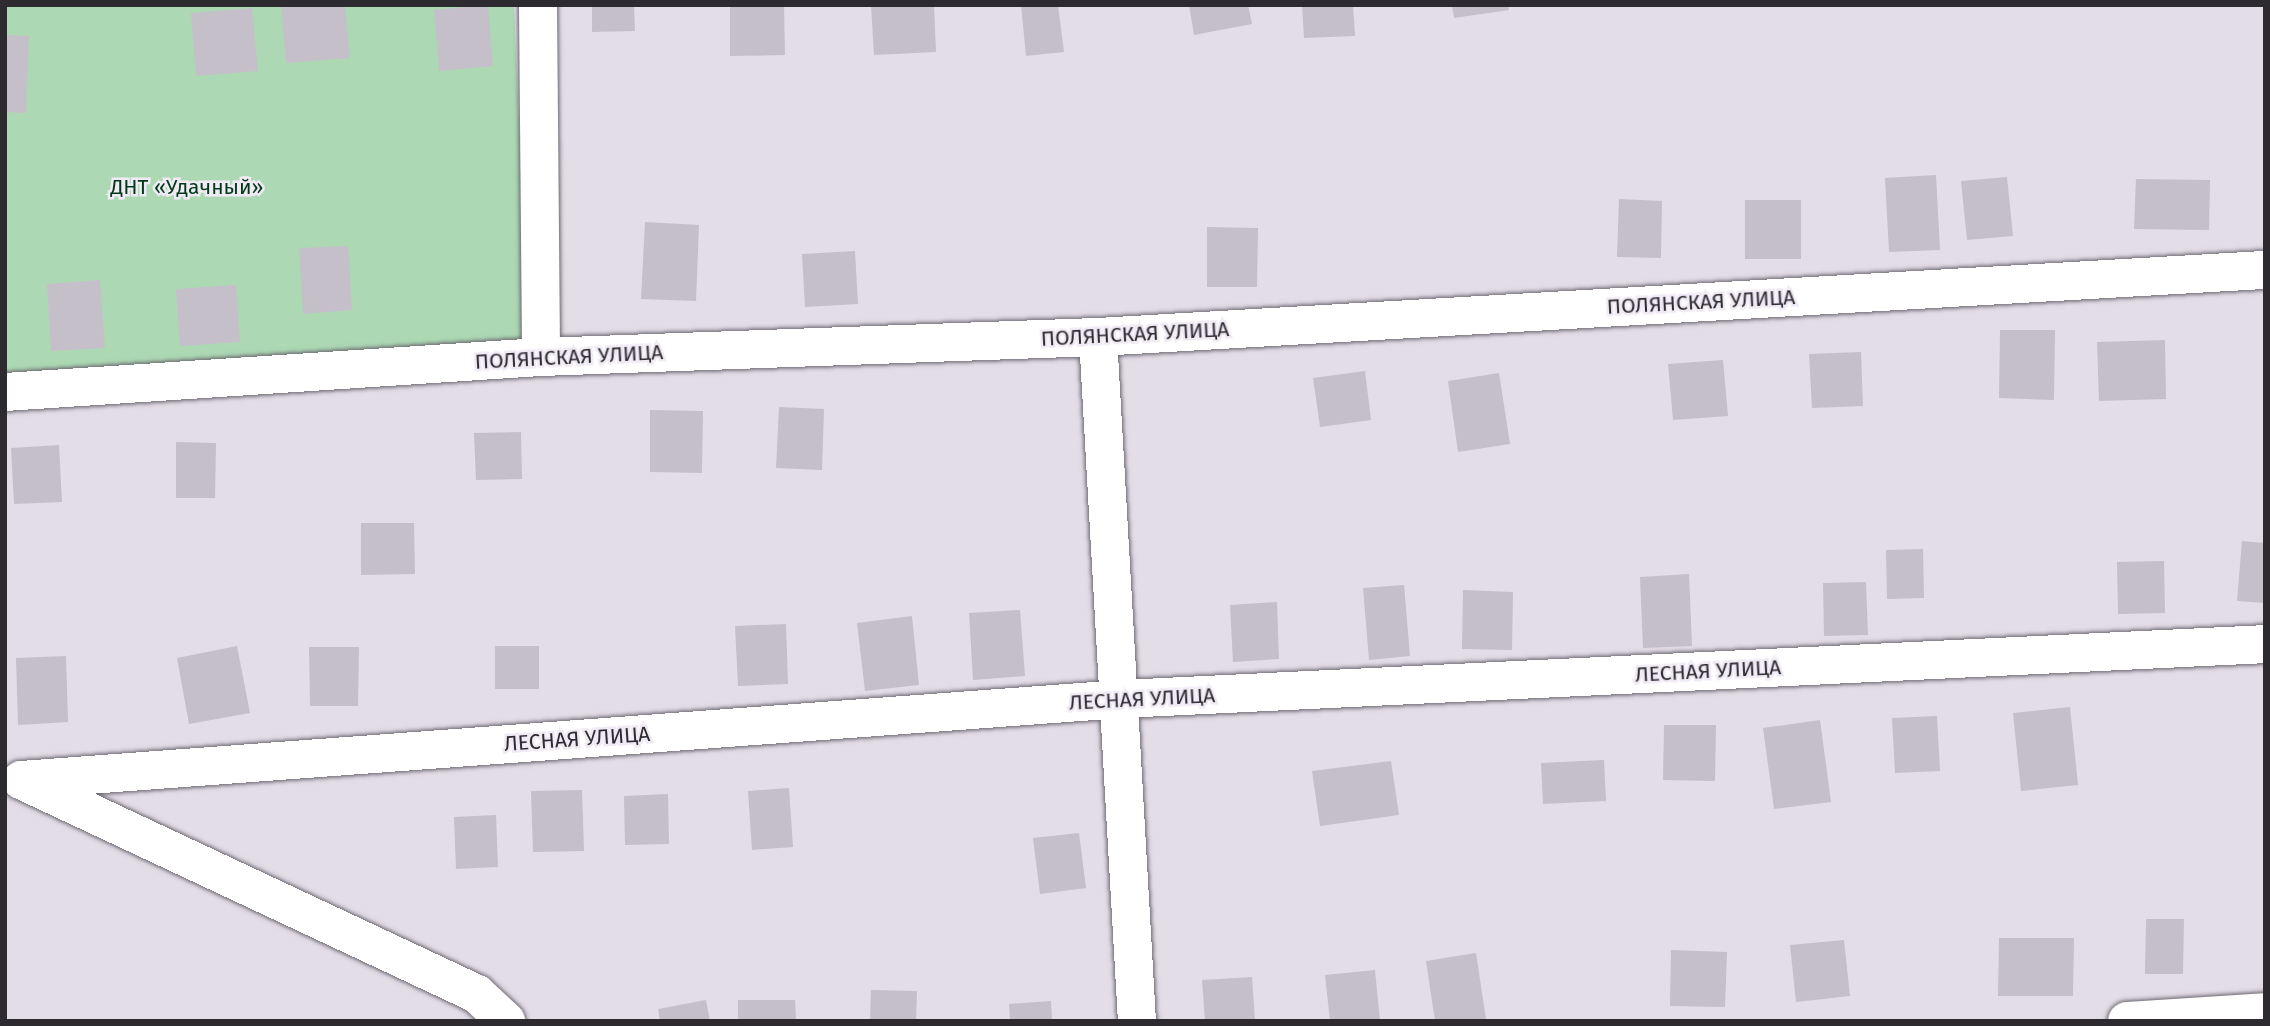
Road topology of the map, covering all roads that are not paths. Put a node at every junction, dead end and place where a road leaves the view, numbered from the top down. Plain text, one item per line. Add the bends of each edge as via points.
1 (538, 5) edge
2 (2265, 270) edge
3 (1098, 337) junction
4 (541, 357) junction
5 (5, 392) edge
6 (2265, 644) edge
7 (1122, 699) junction
8 (13, 776) edge
9 (2265, 1012) edge
10 (506, 1021) edge
11 (1137, 1021) edge
12 (2127, 1021) edge

1 - 4 street
2 - 3 street, ПОЛЯНСКАЯ УЛИЦА
3 - 4 street, ПОЛЯНСКАЯ УЛИЦА
3 - 7 street
4 - 5 street, ПОЛЯНСКАЯ УЛИЦА
6 - 7 street, ЛЕСНАЯ УЛИЦА
7 - 8 street, ЛЕСНАЯ УЛИЦА
7 - 11 street
8 - 10 street via 477,994
9 - 12 street

